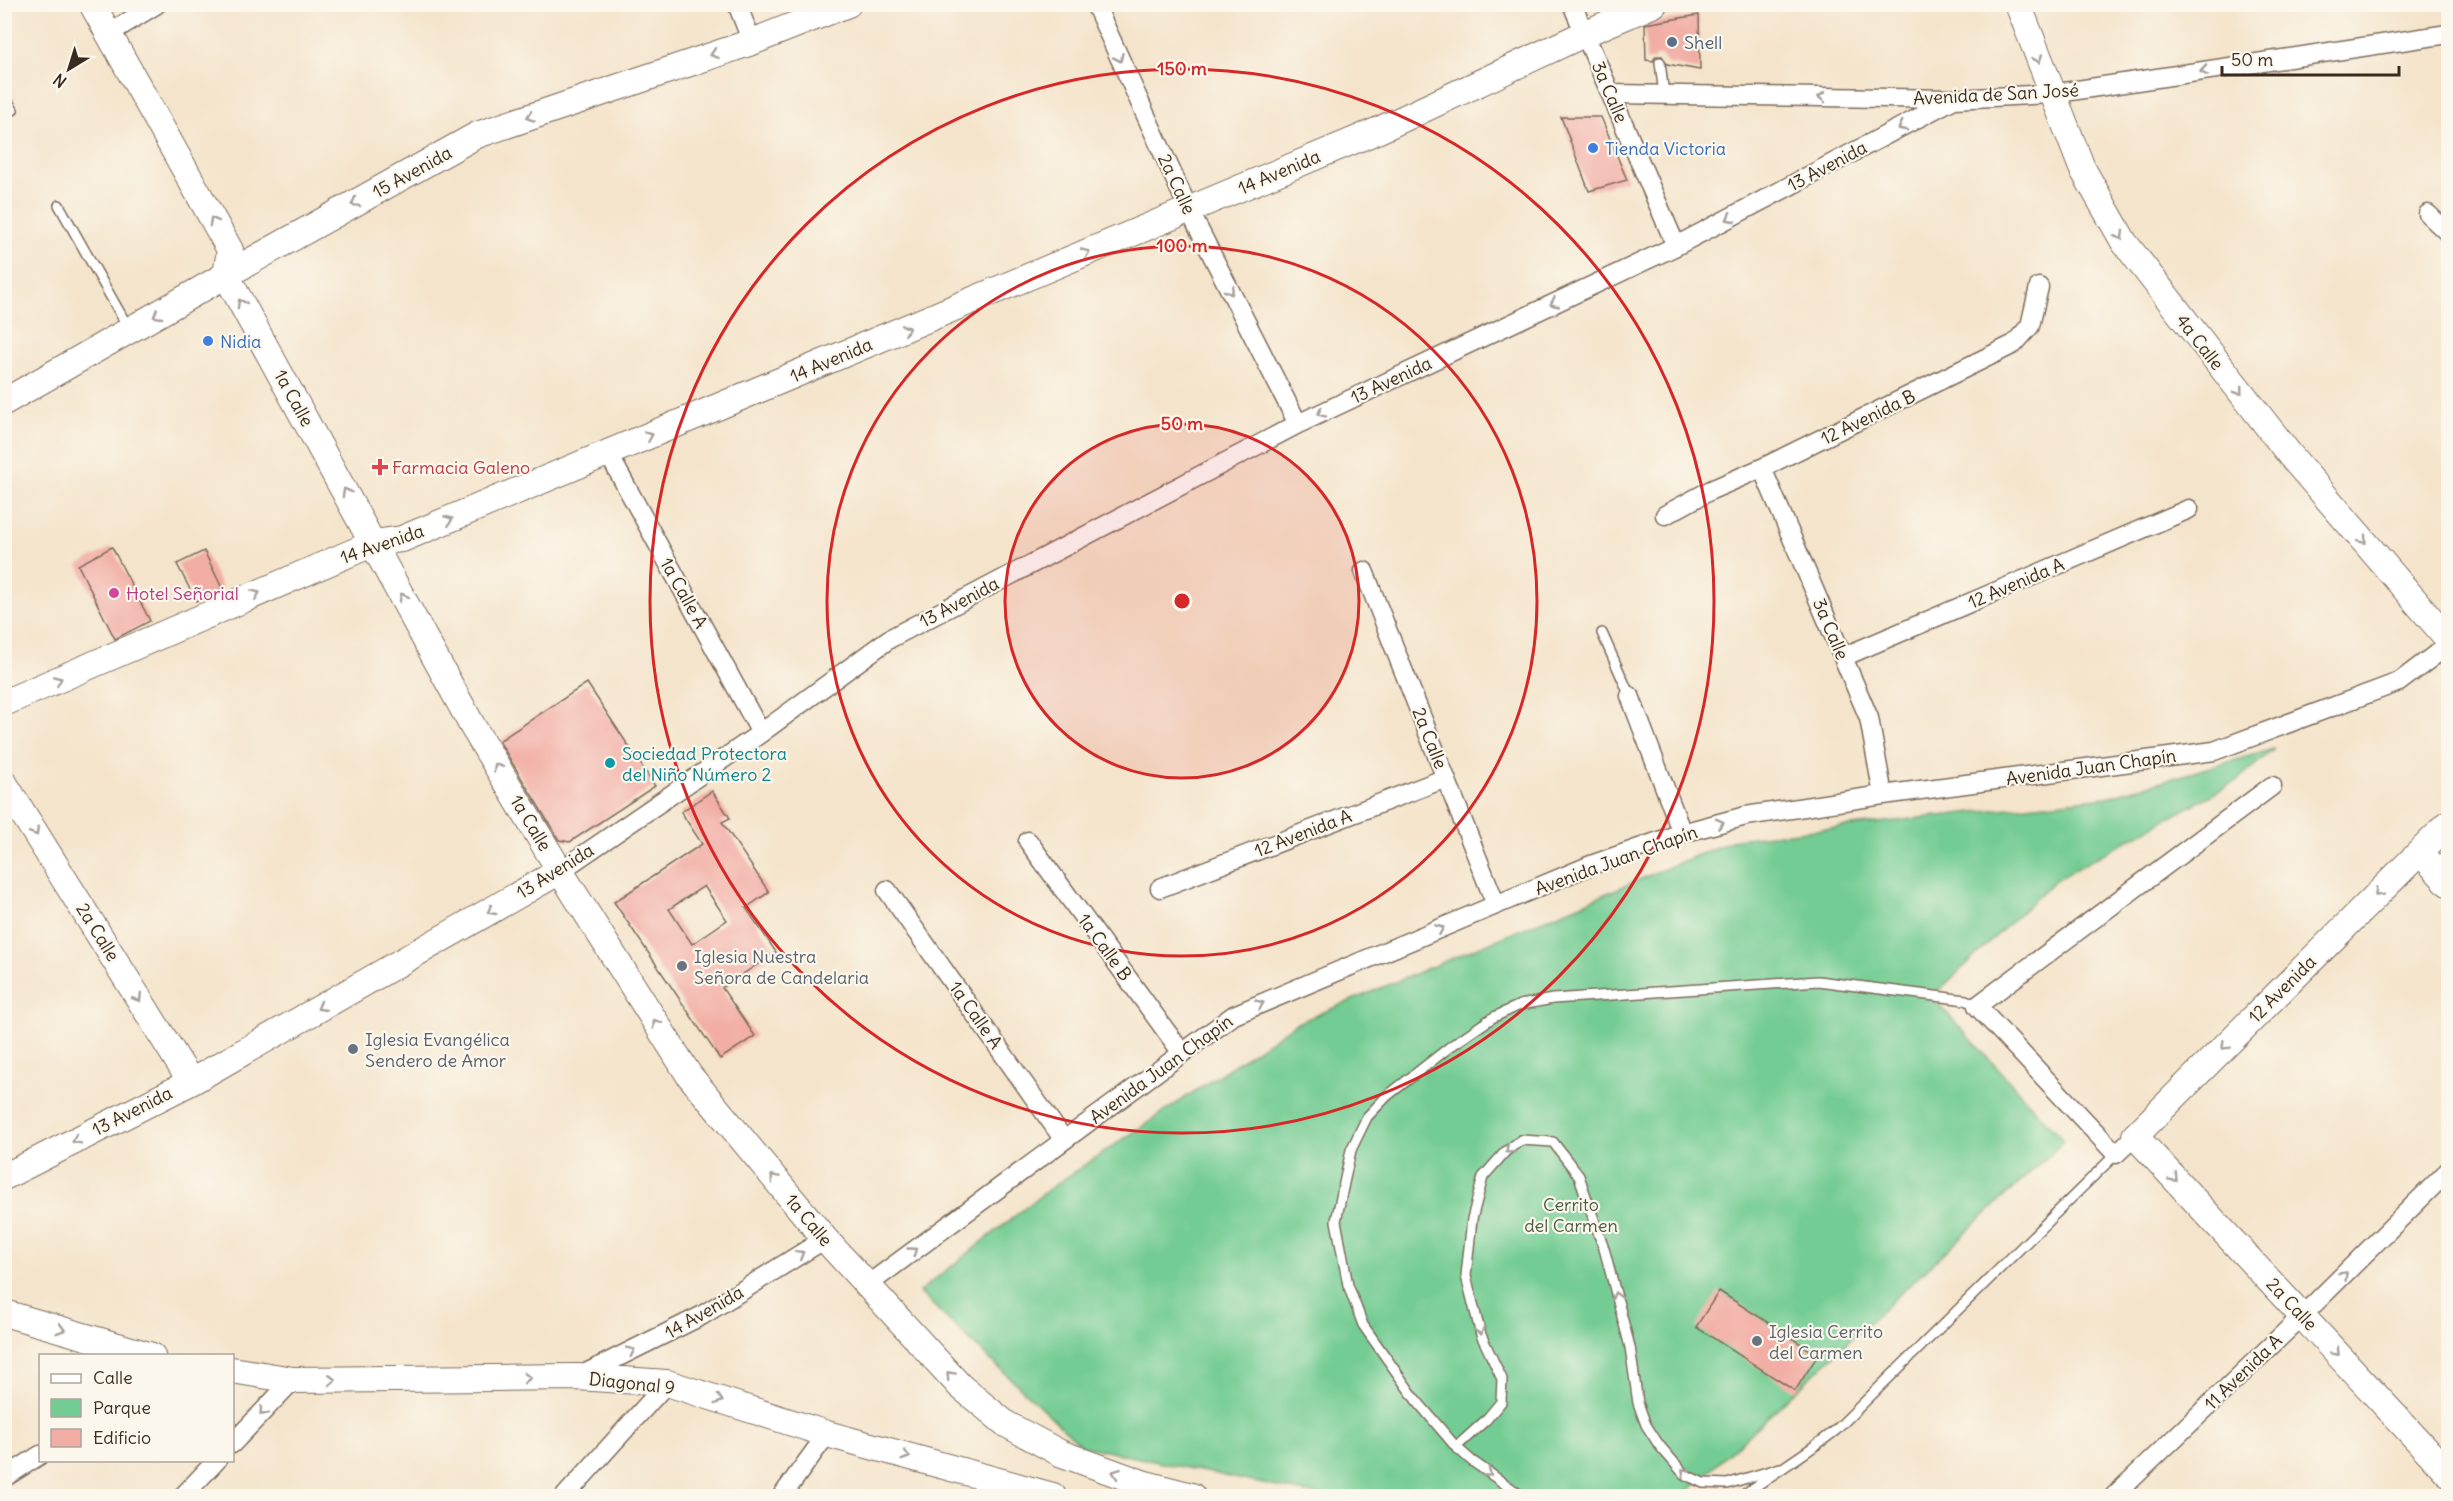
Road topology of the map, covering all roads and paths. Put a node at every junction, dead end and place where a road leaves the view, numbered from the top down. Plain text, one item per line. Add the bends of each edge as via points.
1 (92, 4) edge
2 (157, 4) edge
3 (737, 4) edge
4 (848, 4) edge
5 (1095, 4) edge
6 (1572, 4) edge
7 (2018, 4) edge
8 (1653, 8) edge
9 (1586, 33) junction
10 (108, 34) junction
11 (2448, 34) edge
12 (752, 42) junction
13 (1660, 62) dead end
14 (1611, 94) junction
15 (2051, 94) junction
16 (4, 95) edge
17 (1664, 95) junction
18 (1954, 99) junction
19 (13, 110) dead end
20 (59, 205) dead end
21 (1189, 210) junction
22 (2428, 214) dead end
23 (2448, 233) edge
24 (1676, 246) junction
25 (226, 275) junction
26 (2039, 287) dead end
27 (130, 331) junction
28 (4, 402) edge
29 (1298, 424) junction
30 (608, 453) junction
31 (1762, 468) junction
32 (2189, 509) dead end
33 (1665, 515) dead end
34 (374, 543) junction
35 (1364, 571) dead end
36 (1602, 633) dead end
37 (2448, 639) edge
38 (2448, 645) edge
39 (1843, 657) junction
40 (1630, 696) joint
41 (4, 703) edge
42 (761, 733) junction
43 (1446, 778) junction
44 (4, 783) edge
45 (2272, 786) dead end
46 (1883, 795) junction
47 (2448, 824) edge
48 (1682, 833) junction
49 (1028, 841) dead end
50 (2420, 852) junction
51 (560, 871) junction
52 (2448, 883) edge
53 (1160, 888) dead end
54 (887, 890) dead end
55 (1496, 905) junction
56 (1977, 1006) junction
57 (1182, 1053) junction
58 (190, 1082) junction
59 (2135, 1136) junction
60 (1064, 1140) junction
61 (2116, 1154) junction
62 (2448, 1171) edge
63 (4, 1177) edge
64 (825, 1239) junction
65 (866, 1286) junction
66 (4, 1313) edge
67 (2302, 1316) junction
68 (145, 1354) edge
69 (234, 1370) edge
70 (578, 1377) junction
71 (293, 1380) junction
72 (667, 1383) junction
73 (827, 1434) junction
74 (234, 1442) edge
75 (1456, 1447) junction
76 (39, 1456) edge
77 (216, 1462) edge
78 (1780, 1468) junction
79 (2448, 1473) edge
80 (4, 1478) edge
81 (1038, 1495) edge
82 (183, 1497) edge
83 (565, 1497) edge
84 (782, 1497) edge
85 (1192, 1497) edge
86 (1522, 1497) edge
87 (1742, 1497) edge
88 (2114, 1497) edge

1 - 10 street
2 - 10 street
3 - 12 street
4 - 12 street, 15 Avenida
5 -> 21 street, 2a Calle
6 - 9 street, 3a Calle
7 -> 15 street, 4a Calle
8 - 9 street, 14 Avenida
9 - 14 street, 3a Calle
9 - 21 street, 14 Avenida via 1379,130
25 -> 10 street via 230,250
11 -> 15 street, Avenida de San José
12 -> 25 street, 15 Avenida via 477,135
13 - 17 lane
14 - 17 street, Avenida de San José
14 - 24 street, 3a Calle
15 - 18 street, Avenida de San José
15 -> 37 street, 4a Calle via 2082,168 2124,242 2290,455
16 - 19 lane
18 -> 17 street, Avenida de San José
18 -> 24 street, 13 Avenida
20 - 27 lane
21 -> 29 street, 2a Calle
30 -> 21 street, 14 Avenida
22 - 23 street
24 -> 29 street, 13 Avenida
25 -> 27 street, 15 Avenida
34 -> 25 street, 1a Calle
26 - 31 street, 12 Avenida B via 2030,326 2014,344
27 - 28 street, 15 Avenida
29 - 42 street, 13 Avenida via 889,639
34 -> 30 street, 14 Avenida via 402,539
30 - 42 street, 1a Calle A
31 - 33 street, 12 Avenida B
31 - 39 street, 3a Calle
32 - 39 street, 12 Avenida A
41 -> 34 street, 14 Avenida
51 -> 34 street, 1a Calle via 473,727
35 - 43 street, 2a Calle
36 - 40 lane
38 - 46 street, Avenida Juan Chapín via 2399,682 2214,751
39 - 46 street, 3a Calle via 1869,718
40 - 48 street
42 - 51 street, 13 Avenida
43 - 53 street, 12 Avenida A
43 - 55 street, 2a Calle
44 -> 58 street, 2a Calle
45 - 56 street
48 -> 46 street, Avenida Juan Chapín via 1746,816
47 - 50 street, 12 Avenida
48 - 55 street, Avenida Juan Chapín via 1591,865
49 - 57 street, 1a Calle B
50 - 52 street
50 -> 59 street, 12 Avenida
51 -> 58 street, 13 Avenida
64 -> 51 street, 1a Calle via 689,1075
54 - 60 street, 1a Calle A
57 -> 55 street, Avenida Juan Chapín via 1234,1015
56 - 61 street
56 - 75 lane via 1966,1000 1818,981 1553,999 1520,1005 1492,1018 1387,1096 1367,1117 1351,1150 1336,1221 1348,1285 1364,1325 1416,1400
57 - 60 street, Avenida Juan Chapín
58 -> 63 street, 13 Avenida
59 - 61 street, 12 Avenida
59 -> 67 street, 2a Calle
65 -> 60 street, Avenida Juan Chapín
61 - 78 lane via 1836,1430 1804,1456
67 -> 62 street, 11 Avenida A
64 - 65 street, 1a Calle
70 -> 64 street, 14 Avenida via 701,1316
85 -> 65 street, 1a Calle via 1060,1453 1006,1424 960,1386
66 -> 68 street
67 -> 79 street, 2a Calle
67 - 88 street, 11 Avenida A
69 - 71 street, Diagonal 9
71 -> 70 street, Diagonal 9
70 - 72 street, Diagonal 9
71 -> 74 street
72 -> 73 street, Diagonal 9
72 - 83 street
73 -> 81 street, Diagonal 9
73 - 84 street
78 -> 75 lane via 1727,1484 1703,1483 1684,1474 1659,1445 1638,1403 1630,1347 1605,1252 1579,1176 1553,1142 1521,1140 1483,1177 1472,1219 1466,1276 1481,1335 1502,1379 1501,1402
75 -> 86 lane
76 - 80 street
77 - 82 street
78 - 87 lane

